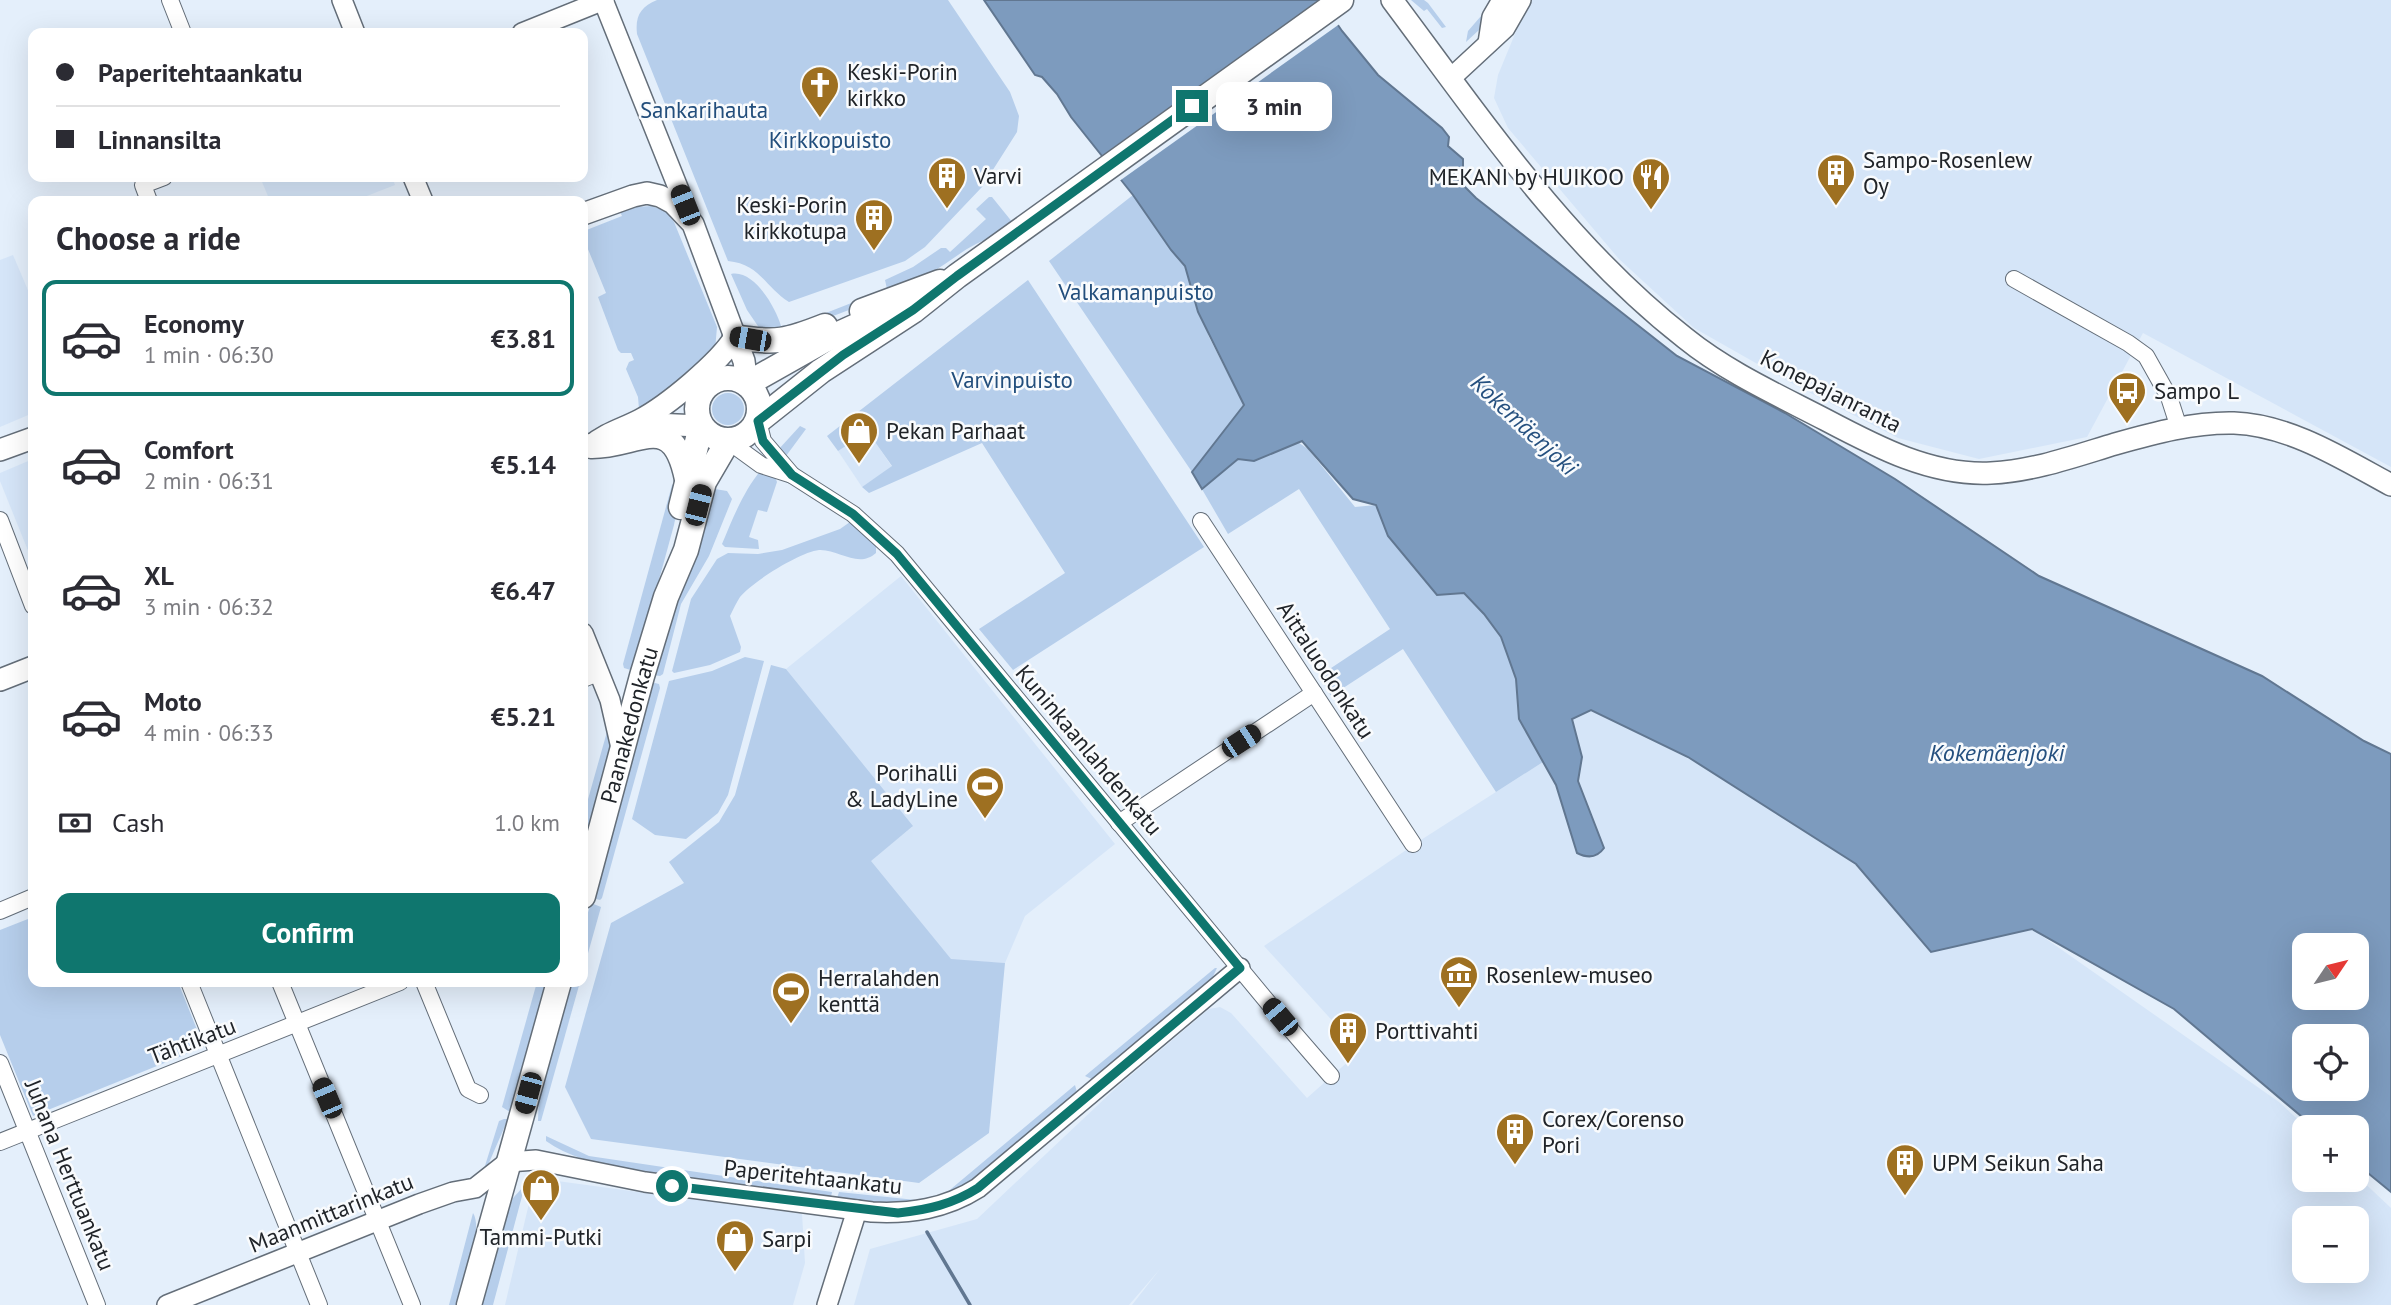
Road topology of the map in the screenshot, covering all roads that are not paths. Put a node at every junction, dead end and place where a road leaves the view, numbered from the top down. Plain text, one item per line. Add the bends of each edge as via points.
1 (170, 0) edge
2 (342, 0) edge
3 (603, 0) edge
4 (1341, 0) edge
5 (1392, 0) edge
6 (1502, 0) edge
7 (1521, 0) edge
8 (181, 28) edge
9 (353, 28) edge
10 (534, 28) edge
11 (1488, 43) junction
12 (1451, 79) junction
13 (151, 182) edge
14 (147, 196) edge
15 (588, 212) edge
16 (692, 224) junction
17 (957, 276) junction
18 (2014, 279) dead end
19 (735, 337) junction
20 (747, 384) junction
21 (758, 421) junction
22 (701, 426) junction
23 (2179, 428) junction
24 (28, 440) edge
25 (728, 441) junction
26 (588, 446) edge
27 (588, 447) edge
28 (588, 447) edge
29 (0, 450) edge
30 (792, 475) junction
31 (687, 479) junction
32 (2391, 485) edge
33 (0, 520) edge
34 (1201, 521) dead end
35 (28, 593) edge
36 (666, 597) junction
37 (28, 669) edge
38 (590, 676) edge
39 (0, 680) edge
40 (1314, 693) junction
41 (622, 749) junction
42 (1119, 823) junction
43 (1413, 844) dead end
44 (588, 877) edge
45 (28, 899) edge
46 (0, 911) edge
47 (1240, 968) junction
48 (191, 987) edge
49 (282, 987) edge
50 (388, 987) edge
51 (426, 987) edge
52 (558, 987) edge
53 (297, 1025) junction
54 (219, 1055) junction
55 (0, 1063) edge
56 (1331, 1076) dead end
57 (480, 1095) dead end
58 (27, 1131) junction
59 (0, 1142) edge
60 (508, 1162) junction
61 (857, 1210) junction
62 (377, 1220) junction
63 (298, 1253) junction
64 (97, 1305) edge
65 (167, 1305) edge
66 (319, 1305) edge
67 (412, 1305) edge
68 (469, 1305) edge
69 (827, 1305) edge

1 - 8 street
2 - 9 street
3 - 10 street
3 - 16 street
4 - 17 main road
5 - 12 main road, Konepajanranta
6 - 11 street via 1492,17
7 - 11 street via 1505,28
11 - 12 street
12 - 23 main road, Konepajanranta via 1561,219 1656,315 1732,370 1901,457 1950,470 2021,470
13 - 14 street via 143,185
15 - 16 main road via 647,193 673,203
16 - 19 main road
17 - 19 main road via 782,341
17 - 20 main road
17 - 21 main road
18 - 23 street via 2146,356 2169,397
19 - 20 main road
19 - 26 main road via 714,363 650,414
20 - 21 main road via 758,401
20 - 22 main road via 729,377 705,387 696,409
21 - 25 main road via 747,434
21 - 30 street, Kuninkaanlahdenkatu via 763,441
22 - 25 main road via 712,437
22 - 27 main road via 643,426
22 - 31 main road, Paanakedonkatu
23 - 32 main road, Konepajanranta via 2237,423 2268,429 2334,454
24 - 29 main road
25 - 30 street, Kuninkaanlahdenkatu via 761,465
25 - 36 main road, Paanakedonkatu via 704,482 686,550
28 - 31 main road via 657,436 678,449
30 - 42 street, Kuninkaanlahdenkatu via 853,514 897,554
31 - 36 main road, Paanakedonkatu
33 - 35 street
34 - 40 street, Aittaluodonkatu
36 - 41 main road, Paanakedonkatu
37 - 39 main road
38 - 41 street via 610,700
40 - 42 street
40 - 43 street, Aittaluodonkatu
41 - 44 main road, Paanakedonkatu
42 - 47 street, Kuninkaanlahdenkatu
45 - 46 street
47 - 56 street, Kuninkaanlahdenkatu
47 - 61 street, Paperitehtaankatu via 978,1188 920,1211
48 - 54 street
49 - 53 street
50 - 53 street, Tähtikatu
51 - 57 street via 468,1089
52 - 60 main road
53 - 54 street, Tähtikatu
53 - 62 street
54 - 58 street, Tähtikatu
54 - 63 street
55 - 58 street, Juhana Herttuankatu
58 - 59 street, Tähtikatu
58 - 64 street, Juhana Herttuankatu
60 - 61 street, Paperitehtaankatu via 536,1160 645,1182
60 - 62 street, Maanmittarinkatu via 475,1188
60 - 68 main road
61 - 69 street
62 - 63 street, Maanmittarinkatu
62 - 67 street
63 - 65 street, Maanmittarinkatu
63 - 66 street

